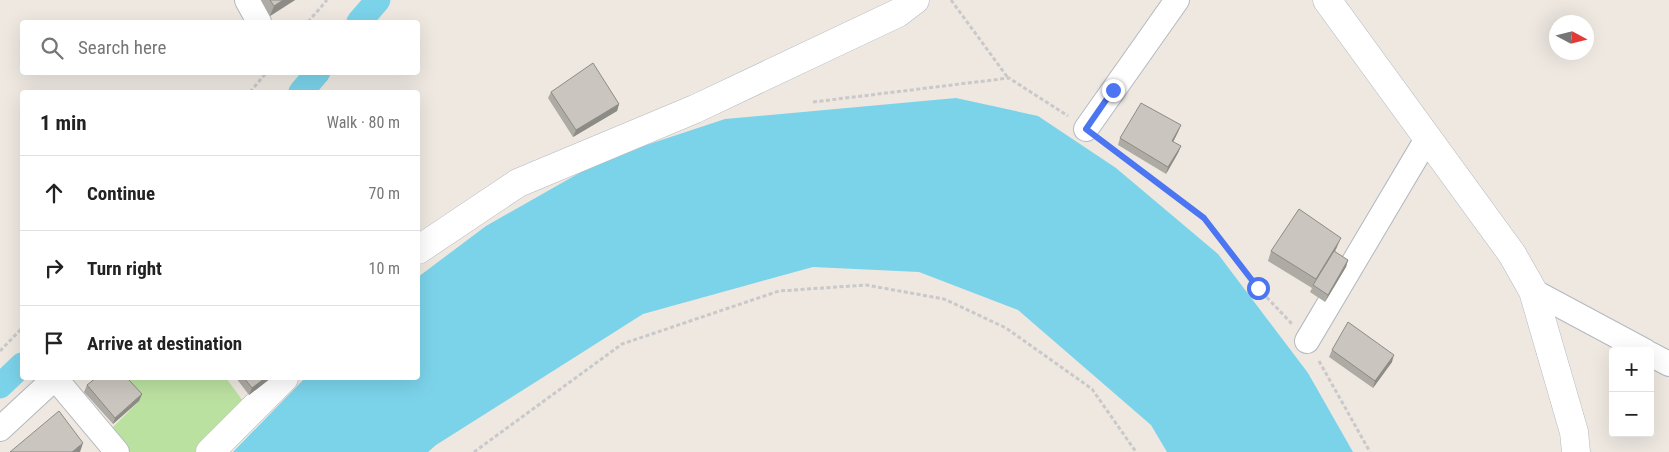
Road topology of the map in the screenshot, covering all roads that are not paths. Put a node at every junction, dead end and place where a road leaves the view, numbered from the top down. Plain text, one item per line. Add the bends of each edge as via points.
1 (247, 0) edge
2 (915, 0) edge
3 (1177, 0) edge
4 (1327, 0) edge
5 (258, 20) edge
6 (1086, 129) road end
7 (1428, 137) junction
8 (420, 249) edge
9 (1533, 291) junction
10 (1307, 341) road end
11 (1638, 347) edge
12 (1654, 356) edge
13 (1669, 364) edge
14 (53, 380) edge
15 (57, 380) edge
16 (282, 380) edge
17 (0, 429) edge
18 (117, 452) edge
19 (210, 452) edge
20 (1576, 452) edge

1 - 5 street
2 - 8 street via 898,12 694,109 518,183
3 - 6 street
4 - 7 street
7 - 9 street via 1512,254
7 - 10 street
9 - 11 street
9 - 20 street via 1574,432
12 - 13 street
14 - 17 street
15 - 18 street
16 - 19 street

